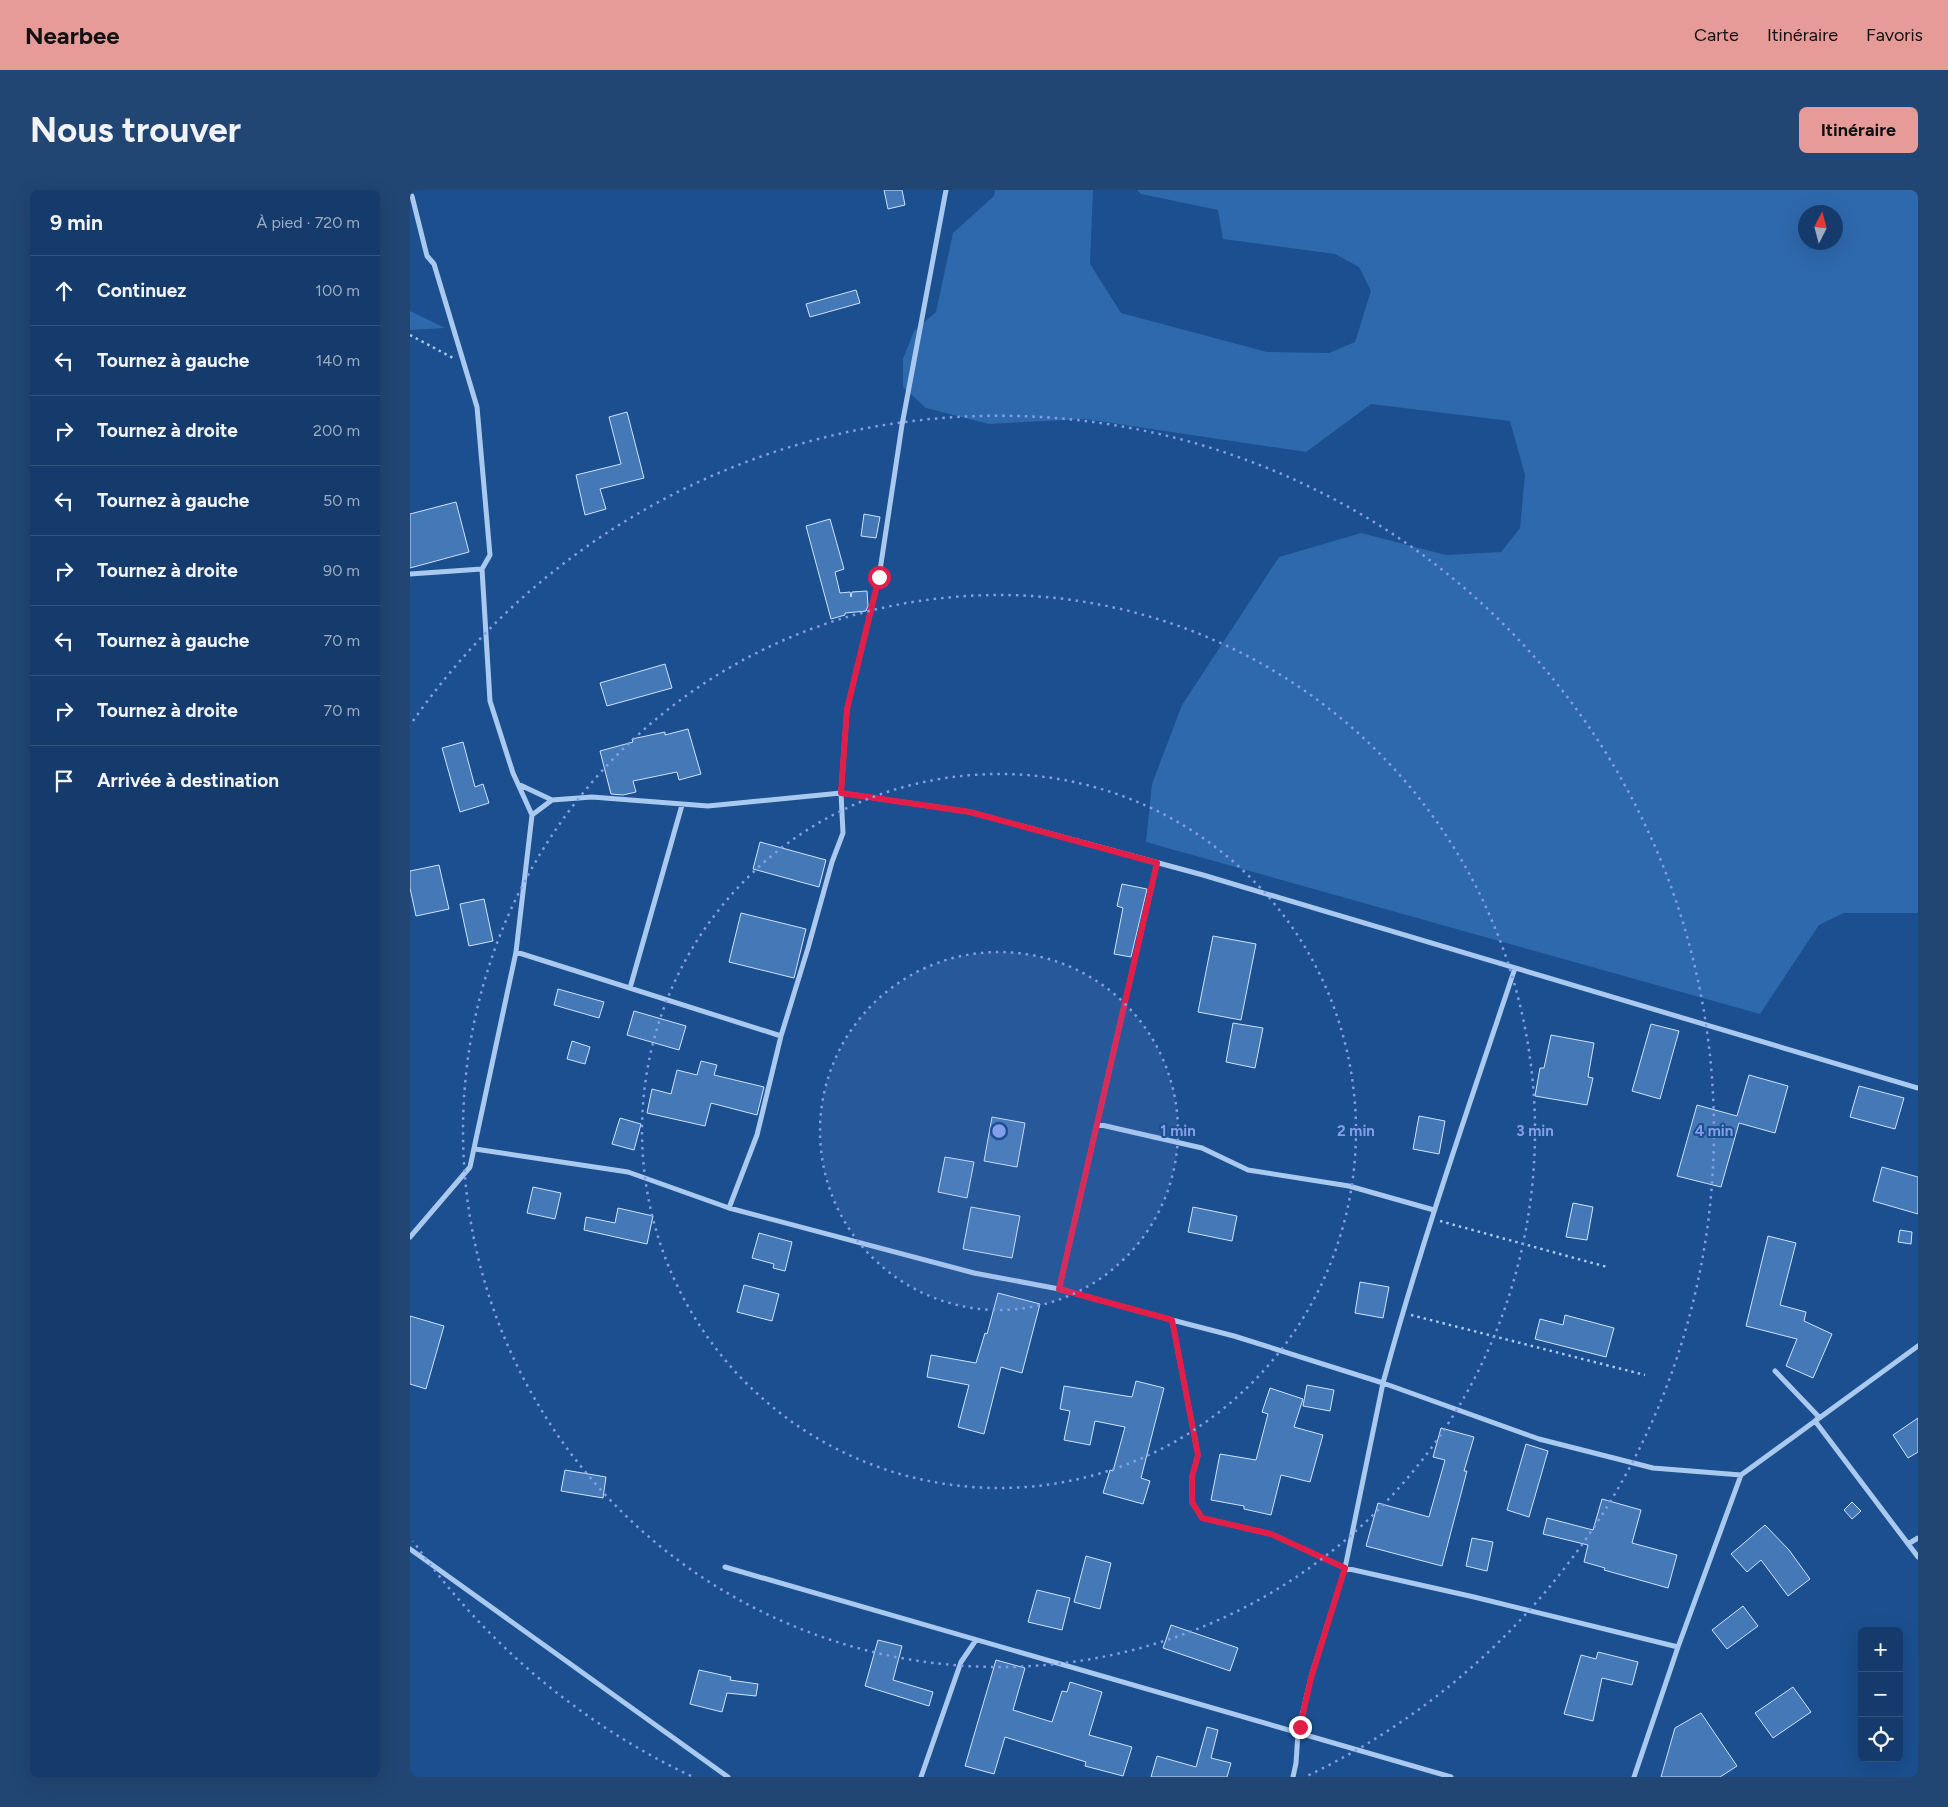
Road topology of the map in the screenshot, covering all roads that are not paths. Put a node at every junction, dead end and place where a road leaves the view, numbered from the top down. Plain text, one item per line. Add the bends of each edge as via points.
1 (946, 190) edge
2 (412, 196) dead end
3 (482, 569) junction
4 (410, 574) edge
5 (518, 784) junction
6 (841, 793) junction
7 (552, 800) junction
8 (682, 805) junction
9 (532, 815) junction
10 (1157, 863) junction
11 (516, 952) junction
12 (1515, 968) junction
13 (630, 988) junction
14 (780, 1036) junction
15 (1918, 1088) edge
16 (1097, 1124) junction
17 (475, 1150) junction
18 (729, 1208) junction
19 (1434, 1210) junction
20 (410, 1237) edge
21 (1059, 1289) junction
22 (1172, 1320) junction
23 (1918, 1346) edge
24 (1775, 1371) dead end
25 (1382, 1383) junction
26 (1815, 1421) junction
27 (1741, 1475) junction
28 (1918, 1538) edge
29 (1908, 1544) junction
30 (410, 1549) edge
31 (1918, 1557) edge
32 (725, 1567) dead end
33 (1345, 1568) junction
34 (976, 1640) junction
35 (1678, 1646) junction
36 (1298, 1733) junction
37 (728, 1777) edge
38 (921, 1777) edge
39 (1293, 1777) edge
40 (1451, 1777) edge
41 (1634, 1777) edge

1 - 6 street via 902,425 879,577 847,709
2 - 3 street via 427,256 434,264 478,417 490,555
3 - 4 street
3 - 5 street via 490,701
5 - 7 street
5 - 9 street
6 - 8 street via 708,806
6 - 10 street via 970,812
6 - 14 street via 843,833
7 - 8 street via 592,797
7 - 9 street
8 - 13 street
9 - 11 street
10 - 12 street
10 - 16 street
11 - 13 street
11 - 17 street
12 - 15 street
12 - 19 street
13 - 14 street
14 - 18 street via 757,1135
16 - 19 street via 1202,1148 1248,1170 1350,1186
16 - 21 street
17 - 18 street via 628,1172
17 - 20 street via 470,1167
18 - 21 street via 974,1274
19 - 25 street
21 - 22 street
22 - 25 street
22 - 33 street via 1198,1455 1192,1477 1192,1502 1202,1518 1271,1534
23 - 26 street
24 - 26 street via 1819,1417
25 - 27 street via 1539,1439 1653,1468
25 - 33 street
26 - 27 street
26 - 29 street
27 - 35 street
28 - 29 street
29 - 31 street
30 - 37 street
32 - 34 street
33 - 35 street
33 - 36 street via 1311,1678
34 - 36 street
34 - 38 street via 961,1662
35 - 41 street
36 - 39 street
36 - 40 street

